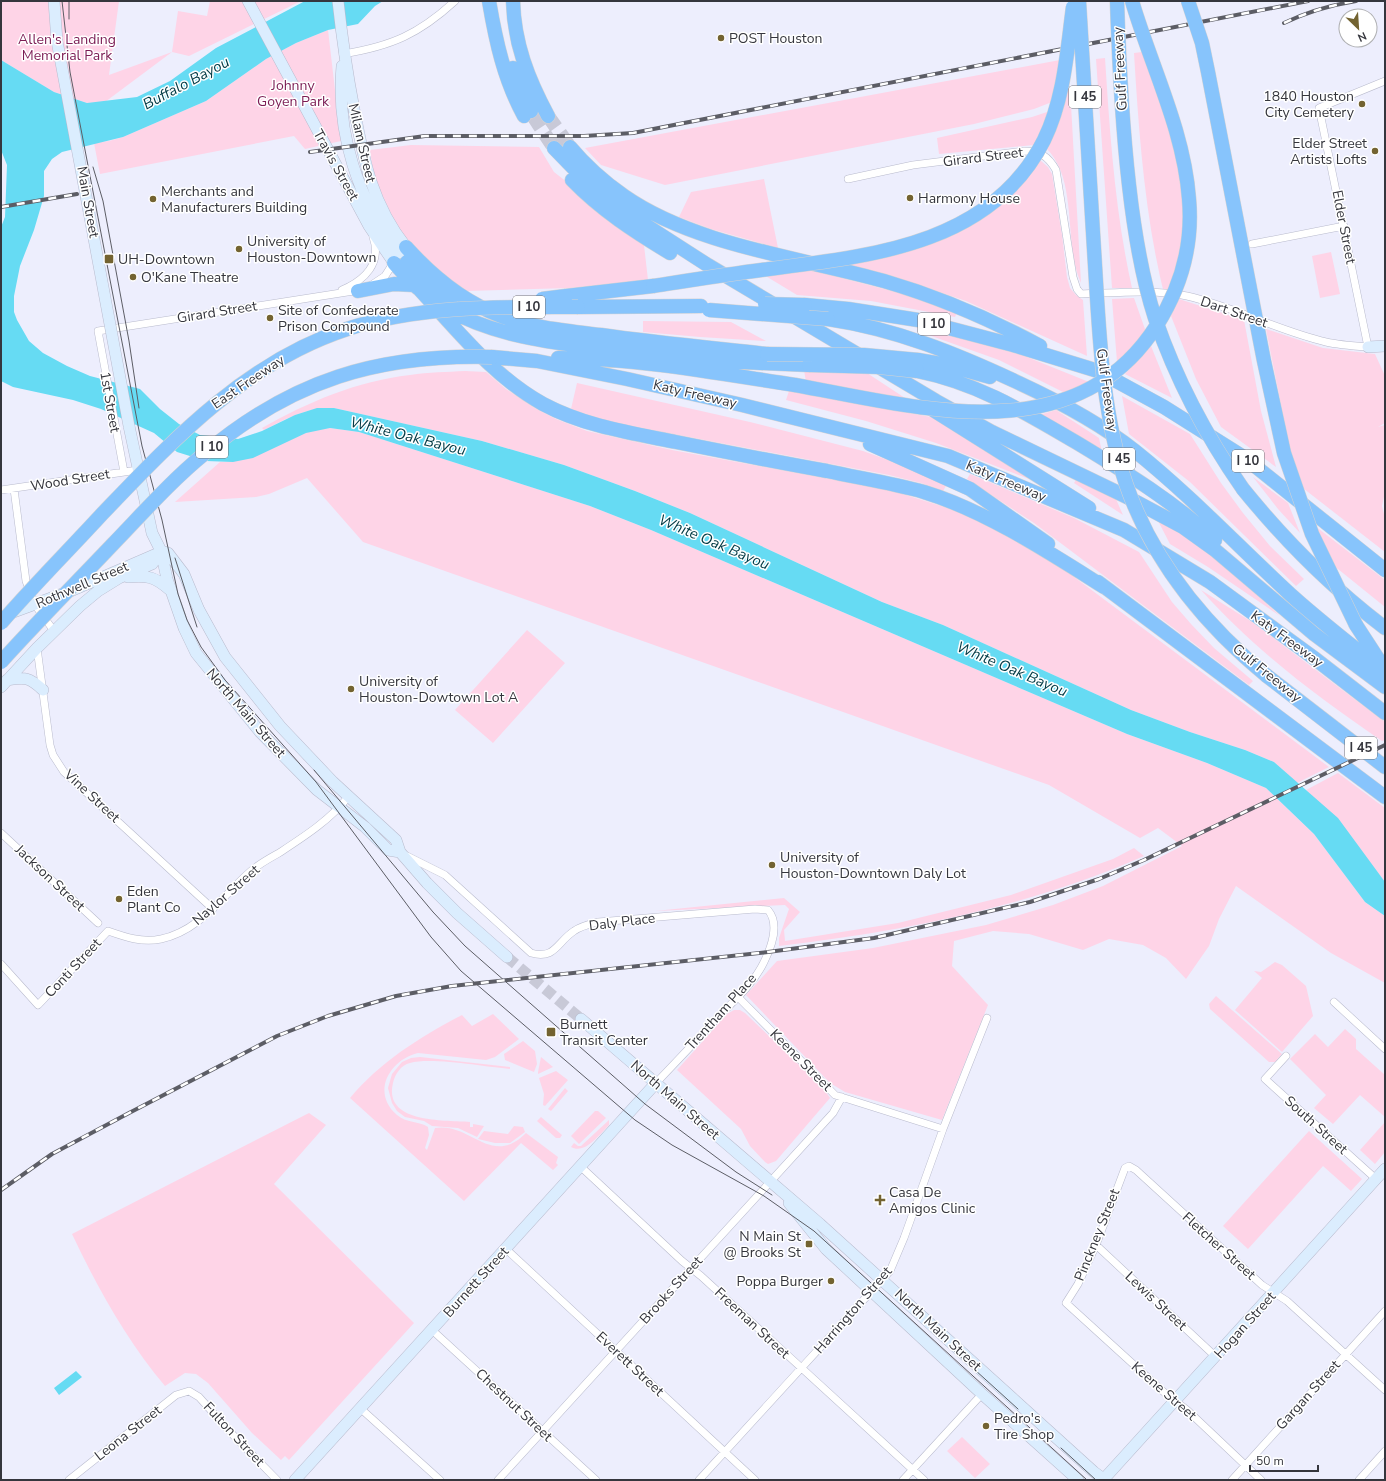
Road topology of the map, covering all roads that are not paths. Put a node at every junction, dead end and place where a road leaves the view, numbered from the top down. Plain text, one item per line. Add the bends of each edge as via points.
1 (54, 1) edge
2 (248, 1) edge
3 (338, 1) edge
4 (455, 1) edge
5 (490, 1) edge
6 (499, 1) edge
7 (513, 1) edge
8 (1074, 1) edge
9 (1079, 1) edge
10 (1117, 1) edge
11 (1132, 1) edge
12 (1188, 1) edge
13 (343, 54) junction
14 (1385, 81) edge
15 (548, 116) tunnel mouth
16 (570, 148) tunnel mouth
17 (848, 179) dead end
18 (369, 226) junction
19 (1344, 226) junction
20 (1252, 244) dead end
21 (400, 254) junction
22 (417, 287) junction
23 (358, 291) junction
24 (336, 292) junction
25 (1081, 294) joint
26 (480, 307) junction
27 (705, 308) junction
28 (475, 322) junction
29 (98, 331) joint
30 (1385, 346) edge
31 (1368, 347) junction
32 (1061, 358) junction
33 (576, 363) junction
34 (918, 366) junction
35 (1040, 393) junction
36 (825, 425) junction
37 (129, 426) joint
38 (138, 470) junction
39 (124, 472) junction
40 (14, 489) junction
41 (1, 490) edge
42 (1124, 530) junction
43 (161, 551) junction
44 (1385, 570) edge
45 (119, 578) junction
46 (1104, 587) junction
47 (172, 593) junction
48 (18, 603) junction
49 (35, 605) junction
50 (1291, 615) junction
51 (1, 618) edge
52 (1, 623) edge
53 (1385, 628) edge
54 (54, 631) junction
55 (37, 648) junction
56 (1, 662) edge
57 (1385, 668) edge
58 (1385, 672) edge
59 (4, 684) edge
60 (1385, 687) edge
61 (43, 690) junction
62 (1385, 712) edge
63 (1337, 728) junction
64 (1385, 757) edge
65 (1385, 767) edge
66 (350, 796) junction
67 (1385, 797) edge
68 (340, 808) junction
69 (1, 833) edge
70 (400, 852) junction
71 (213, 909) junction
72 (768, 910) joint
73 (98, 923) dead end
74 (108, 931) joint
75 (507, 957) tunnel mouth
76 (1, 964) edge
77 (738, 997) junction
78 (1334, 1002) dead end
79 (987, 1018) dead end
80 (581, 1019) tunnel mouth
81 (1385, 1049) edge
82 (1286, 1056) dead end
83 (656, 1083) junction
84 (842, 1097) junction
85 (943, 1129) junction
86 (580, 1166) junction
87 (1126, 1167) joint
88 (1385, 1169) edge
89 (1376, 1179) junction
90 (770, 1181) junction
91 (1096, 1245) junction
92 (506, 1249) junction
93 (690, 1269) junction
94 (882, 1279) junction
95 (872, 1290) junction
96 (1274, 1293) junction
97 (1066, 1303) joint
98 (1385, 1311) edge
99 (432, 1330) junction
100 (616, 1351) junction
101 (1346, 1354) junction
102 (1216, 1357) junction
103 (801, 1369) junction
104 (1385, 1390) edge
105 (189, 1391) joint
106 (982, 1394) junction
107 (1175, 1402) junction
108 (360, 1408) junction
109 (542, 1431) junction
110 (1385, 1451) edge
111 (725, 1452) junction
112 (1245, 1465) junction
113 (912, 1470) junction
114 (69, 1480) edge
115 (277, 1480) edge
116 (295, 1480) edge
117 (440, 1480) edge
118 (498, 1480) edge
119 (596, 1480) edge
120 (699, 1480) edge
121 (755, 1480) edge
122 (903, 1480) edge
123 (924, 1480) edge
124 (1078, 1480) edge
125 (1104, 1480) edge
126 (1232, 1480) edge
127 (1261, 1480) edge
128 (1359, 1480) edge

1 - 37 main road, Main Street, bridge via 57,41
2 - 18 main road, Travis Street
3 - 13 main road, Milam Street
4 - 13 street via 424,27 404,38
5 - 6 highway via 500,61 512,95 529,116 504,39
7 - 15 highway via 516,36 521,55
8 - 26 highway, bridge via 1061,90 1044,140 1010,188 954,228 872,254 653,286
9 - 63 highway, Gulf Freeway / I 45, bridge via 1098,320 1107,398 1121,466 1140,517 1186,595 1217,630 1267,676
10 - 53 highway, Gulf Freeway / I 45, bridge via 1134,224 1146,287 1155,318 1187,395 1220,455 1243,489 1275,528 1347,599
11 - 33 highway, bridge via 1179,144 1188,184 1190,209 1187,247 1179,281 1163,314 1143,344 1119,368 1090,388 1059,401 1026,410 961,412 897,404 691,369
12 - 57 highway, bridge via 1202,43 1278,430 1290,472 1323,560 1356,625
13 - 21 main road, Milam Street via 367,173
14 - 19 street, Elder Street via 1319,108
16 - 32 highway via 600,178 624,197 681,226 718,239 884,282 959,306
17 - 25 street, Girard Street via 913,165 1024,151 1048,157 1056,170 1073,278
18 - 21 main road, Travis Street
18 - 24 street, Girard Street via 376,249 372,266 353,286
19 - 20 street
19 - 31 street, Elder Street
21 - 22 highway
21 - 23 street, Girard Street via 390,270 378,282
21 - 28 highway via 458,312
21 - 34 highway, bridge via 422,264 453,291 500,316 541,328 767,354 864,355
22 - 23 highway via 398,283
22 - 28 highway via 445,308
22 - 46 highway via 509,382 564,414 623,432 872,480 925,493 971,511 1016,534
23 - 24 street, Girard Street
24 - 29 street, Girard Street
25 - 31 street, Dart Street via 1167,293 1188,296 1303,336 1334,344
26 - 27 highway, East Freeway / I 10, bridge
26 - 48 highway, East Freeway / I 10, bridge via 411,314 348,329 299,349 251,376 174,441
27 - 32 highway, I 10, bridge via 805,305 848,309 918,320
27 - 35 highway, bridge via 859,324 924,342 973,361
28 - 34 highway, bridge via 511,334 560,343 697,359 872,367
29 - 39 street, 1st Street
30 - 31 main road, Dart Street
32 - 44 highway, I 10 via 1098,371 1164,407 1245,458
33 - 36 highway, Katy Freeway
33 - 56 highway, I 10, bridge via 492,357 418,358 368,367 327,380 268,408 218,442 180,476
34 - 35 highway via 975,372
34 - 50 highway via 1005,401 1148,486 1202,528
35 - 58 highway via 1088,419 1134,450 1292,596
36 - 42 highway, Katy Freeway via 948,456
36 - 46 highway via 970,489 1016,520
37 - 38 main road, North Main Street
38 - 39 street, Wood Street
38 - 43 main road, North Main Street via 152,533
39 - 40 street, Wood Street
40 - 41 street, Wood Street
40 - 49 street via 25,575
42 - 50 highway via 884,379 636,232 589,198 566,174 550,148 589,184 663,238 948,408 1183,527 1215,550
42 - 62 highway, Katy Freeway via 1210,582
43 - 45 main road via 152,564
43 - 47 main road, North Main Street
43 - 49 main road, Rothwell Street
43 - 66 main road, North Main Street via 168,553 184,574 199,610 225,657 280,726
45 - 47 main road via 155,578
45 - 54 main road via 92,596
46 - 67 highway
47 - 68 main road, North Main Street via 188,637 202,662 260,732 317,790
48 - 51 highway, bridge
48 - 52 highway, East Freeway / I 10, bridge
49 - 51 main road, Rothwell Street
49 - 54 street
50 - 60 highway
54 - 55 main road
55 - 59 main road
55 - 61 street, Vine Street
59 - 61 main road via 25,677
61 - 71 street, Vine Street via 50,745 61,768
63 - 64 highway
63 - 65 highway, Gulf Freeway / I 45
66 - 68 street, Naylor Street
66 - 70 main road, North Main Street via 396,840
68 - 70 main road, North Main Street via 365,827 388,850
68 - 71 street, Naylor Street via 319,827 252,870
69 - 73 street, Jackson Street
70 - 72 street, Daly Place via 445,876 531,953 540,956 549,954 574,931 598,922
70 - 75 main road, North Main Street via 457,913
71 - 74 street, Naylor Street via 188,928 160,939 144,941
72 - 77 street, Trentham Place via 772,914 774,924 768,952 764,963
74 - 76 street, Conti Street via 38,1005
77 - 83 street, Trentham Place
77 - 84 street, Keene Street via 835,1095
78 - 81 street
79 - 85 street, Harrington Street
80 - 83 main road, North Main Street
82 - 89 street, South Street via 1265,1079
83 - 86 main road, Burnett Street
83 - 90 main road, North Main Street
84 - 85 street, Keene Street
84 - 90 street, Brooks Street via 833,1113
85 - 94 street, Harrington Street via 895,1262
86 - 92 main road, Burnett Street
86 - 93 street, Freeman Street
87 - 91 street, Pinckney Street
87 - 96 street, Fletcher Street via 1136,1170 1262,1285
88 - 89 main road, Hogan Street
89 - 96 main road, Hogan Street
90 - 93 street, Brooks Street
90 - 94 main road, North Main Street
90 - 95 main road, North Main Street via 826,1249
91 - 97 street, Pinckney Street
91 - 102 street, Lewis Street
92 - 99 main road, Burnett Street
92 - 100 street, Everett Street
93 - 100 street, Brooks Street
93 - 103 street, Freeman Street via 701,1276
94 - 95 street, Harrington Street
94 - 125 main road, North Main Street
95 - 103 street, Harrington Street
95 - 106 main road, North Main Street
96 - 101 street, Fletcher Street via 1287,1301
96 - 102 main road, Hogan Street
97 - 107 street, Keene Street
98 - 101 street, Gargan Street
99 - 108 main road, Burnett Street
99 - 109 street, Chestnut Street
100 - 109 street, Brooks Street
100 - 111 street, Everett Street
101 - 104 street, Fletcher Street
101 - 112 street, Gargan Street
102 - 107 main road, Hogan Street
103 - 111 street, Harrington Street
103 - 113 street, Freeman Street
105 - 114 street, Leona Street via 176,1395
105 - 115 street, Fulton Street via 199,1396
106 - 113 street
106 - 124 main road, North Main Street
107 - 112 street, Keene Street
107 - 125 main road, Hogan Street
108 - 116 main road, Burnett Street
108 - 117 street
109 - 118 street, Brooks Street
109 - 119 street, Chestnut Street
110 - 128 street
111 - 120 street, Harrington Street
111 - 121 street, Everett Street
112 - 126 street, Gargan Street
112 - 127 street, Keene Street
113 - 122 street
113 - 123 street, Freeman Street

